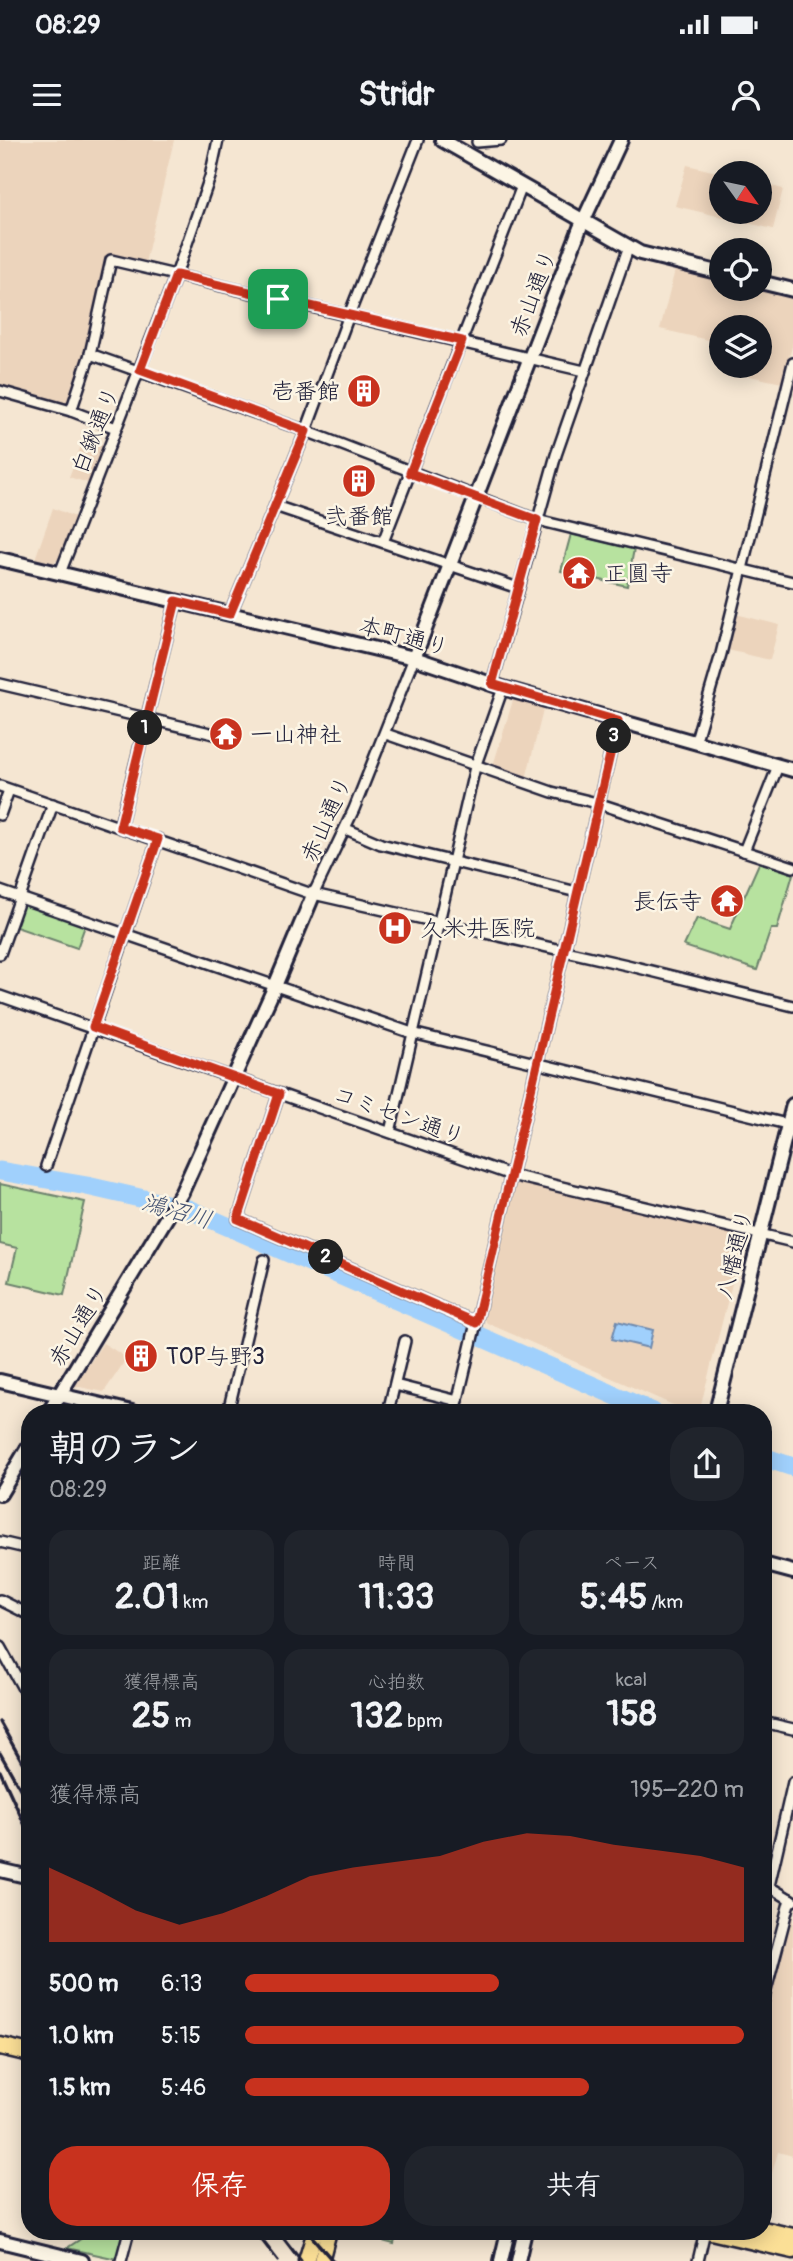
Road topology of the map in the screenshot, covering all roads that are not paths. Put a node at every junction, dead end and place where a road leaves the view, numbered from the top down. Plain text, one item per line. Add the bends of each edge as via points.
1 (218, 140) edge
2 (418, 140) edge
3 (442, 140) edge
4 (501, 140) edge
5 (621, 140) edge
6 (477, 141) edge
7 (469, 155) junction
8 (522, 186) junction
9 (584, 221) junction
10 (629, 246) junction
11 (709, 270) edge
12 (176, 275) junction
13 (772, 285) edge
14 (793, 290) edge
15 (349, 315) junction
16 (462, 341) junction
17 (90, 354) junction
18 (531, 357) junction
19 (793, 363) edge
20 (140, 370) junction
21 (584, 371) junction
22 (0, 391) edge
23 (71, 411) junction
24 (116, 428) junction
25 (306, 431) junction
26 (410, 473) junction
27 (477, 498) junction
28 (275, 506) junction
29 (537, 520) junction
30 (383, 542) junction
31 (0, 559) edge
32 (451, 565) junction
33 (742, 569) junction
34 (60, 573) junction
35 (793, 582) edge
36 (518, 588) junction
37 (176, 601) junction
38 (230, 614) junction
39 (414, 659) junction
40 (0, 684) edge
41 (497, 686) junction
42 (147, 718) junction
43 (618, 721) junction
44 (214, 734) dead end
45 (386, 734) junction
46 (695, 743) junction
47 (778, 766) junction
48 (475, 767) junction
49 (793, 770) edge
50 (4, 788) edge
51 (597, 803) junction
52 (53, 804) junction
53 (0, 815) edge
54 (120, 827) junction
55 (346, 829) junction
56 (158, 839) junction
57 (744, 851) junction
58 (454, 862) junction
59 (793, 867) edge
60 (0, 891) edge
61 (577, 892) junction
62 (314, 893) junction
63 (20, 898) junction
64 (440, 921) junction
65 (125, 934) junction
66 (565, 951) junction
67 (0, 954) edge
68 (275, 986) junction
69 (0, 996) edge
70 (793, 1006) edge
71 (93, 1027) junction
72 (412, 1033) junction
73 (538, 1063) junction
74 (233, 1077) junction
75 (279, 1094) junction
76 (793, 1105) edge
77 (791, 1124) edge
78 (390, 1132) junction
79 (46, 1166) dead end
80 (511, 1175) junction
81 (761, 1235) junction
82 (793, 1242) edge
83 (264, 1260) dead end
84 (476, 1324) junction
85 (405, 1341) dead end
86 (0, 1381) edge
87 (395, 1385) junction
88 (60, 1396) junction
89 (458, 1401) junction
90 (54, 1404) edge
91 (96, 1404) edge
92 (230, 1404) edge
93 (390, 1404) edge
94 (457, 1404) edge
95 (718, 1404) edge
96 (21, 1459) edge
97 (0, 1493) edge
98 (0, 1542) edge
99 (21, 1547) edge
100 (772, 1566) edge
101 (793, 1572) edge
102 (0, 1600) edge
103 (21, 1610) edge
104 (0, 1647) edge
105 (21, 1684) edge
106 (772, 1724) edge
107 (793, 1729) edge
108 (793, 1782) edge
109 (772, 1861) edge
110 (0, 1870) edge
111 (21, 1875) edge
112 (772, 1888) edge
113 (792, 1900) edge
114 (772, 1970) edge
115 (0, 2046) edge
116 (21, 2051) edge
117 (0, 2057) edge
118 (21, 2062) edge
119 (772, 2232) edge
120 (793, 2237) edge
121 (127, 2240) edge
122 (312, 2240) edge
123 (327, 2240) edge
124 (506, 2240) edge
125 (523, 2240) edge
126 (703, 2240) edge
127 (750, 2240) edge
128 (0, 2241) edge
129 (793, 2250) edge
130 (82, 2261) edge
131 (121, 2261) edge
132 (306, 2261) edge
133 (321, 2261) edge
134 (500, 2261) edge
135 (518, 2261) edge
136 (698, 2261) edge

1 - 12 street, 白鍬通り
2 - 15 street
3 - 7 street
4 - 6 street
5 - 9 street, 赤山通り
6 - 7 street
7 - 8 street
8 - 9 street
8 - 16 street
9 - 10 street
9 - 18 street, 赤山通り
10 - 11 street
10 - 21 street
12 - 15 street
12 - 17 street via 111,260
12 - 20 street, 白鍬通り
13 - 14 street
15 - 16 street
15 - 25 street
16 - 18 street
16 - 26 street
17 - 20 street
17 - 23 street
18 - 21 street
18 - 27 street, 赤山通り
19 - 33 street
20 - 24 street, 白鍬通り
20 - 25 street
21 - 29 street
22 - 23 street
23 - 24 street
24 - 34 street, 白鍬通り
25 - 26 street
25 - 28 street
26 - 27 street
26 - 30 street
27 - 29 street
27 - 32 street, 赤山通り
28 - 30 street
28 - 38 street
29 - 33 street
29 - 36 street
30 - 32 street
31 - 34 street, 本町通り
32 - 36 street
32 - 39 street, 赤山通り
33 - 35 street
33 - 46 street
34 - 37 street, 本町通り
36 - 41 street
37 - 38 street, 本町通り
37 - 42 street
38 - 39 street, 本町通り
39 - 41 street, 本町通り
39 - 45 street, 赤山通り
40 - 42 street
41 - 43 street, 本町通り
41 - 48 street
42 - 44 street
42 - 54 street
43 - 46 street, 本町通り
43 - 51 street
45 - 48 street
45 - 55 street, 赤山通り
46 - 47 street, 本町通り
47 - 49 street, 本町通り
47 - 57 street
48 - 51 street
48 - 58 street
50 - 52 street
50 - 53 street
51 - 57 street
51 - 61 street
52 - 54 street
52 - 63 street
54 - 56 street
55 - 58 street via 381,844
55 - 62 street, 赤山通り
56 - 62 street
56 - 65 street
57 - 59 street
58 - 61 street
58 - 64 street
60 - 63 street
61 - 66 street
62 - 64 street
62 - 68 street, 赤山通り
63 - 65 street
63 - 67 street
64 - 66 street
64 - 72 street
65 - 68 street
65 - 71 street
66 - 70 street
66 - 73 street
68 - 72 street
68 - 74 street, 赤山通り
69 - 71 street, コミセン通り
71 - 74 street, コミセン通り
71 - 79 street
72 - 73 street
72 - 78 street
73 - 77 street
73 - 80 street
74 - 75 street, コミセン通り
74 - 88 street, 赤山通り via 179,1198
75 - 78 street, コミセン通り
75 - 84 street via 238,1219
76 - 77 street, 八幡通り
77 - 81 street, 八幡通り
78 - 80 street, コミセン通り
80 - 81 street, コミセン通り
80 - 84 street
81 - 82 street, コミセン通り
81 - 95 street, 八幡通り
83 - 92 street
84 - 89 street
85 - 87 street
86 - 88 street
87 - 89 street
87 - 93 street
88 - 90 street, 赤山通り
88 - 91 street
89 - 94 street
96 - 97 street
98 - 99 street
100 - 101 street
102 - 103 street
104 - 105 street
106 - 107 street
108 - 109 street
110 - 111 street
112 - 113 street
113 - 114 street
115 - 116 highway
117 - 118 highway
119 - 120 highway
121 - 131 street
122 - 132 main road
123 - 133 main road
124 - 134 street
125 - 135 street
126 - 136 street
127 - 129 highway
128 - 130 street

